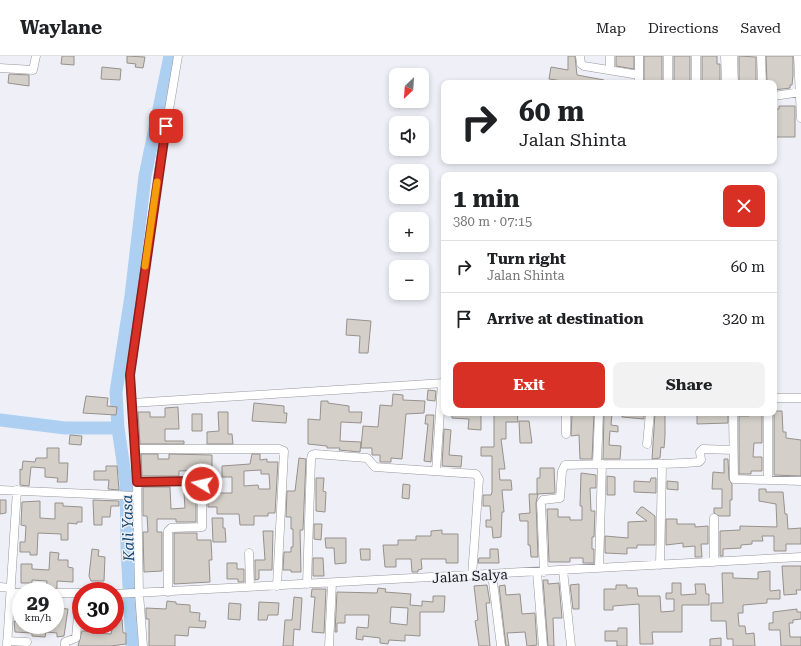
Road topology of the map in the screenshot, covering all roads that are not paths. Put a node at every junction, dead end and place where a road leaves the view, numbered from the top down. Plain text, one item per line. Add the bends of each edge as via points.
1 (36, 56) edge
2 (178, 56) edge
3 (580, 56) edge
4 (610, 56) edge
5 (639, 56) edge
6 (668, 56) edge
7 (696, 56) edge
8 (761, 56) edge
9 (798, 56) edge
10 (729, 57) edge
11 (0, 68) edge
12 (610, 70) junction
13 (639, 79) edge
14 (668, 80) edge
15 (696, 80) edge
16 (726, 80) edge
17 (733, 80) edge
18 (762, 80) edge
19 (800, 95) edge
20 (777, 96) edge
21 (777, 100) edge
22 (801, 118) edge
23 (441, 383) edge
24 (777, 398) edge
25 (801, 398) edge
26 (132, 403) junction
27 (441, 408) edge
28 (566, 416) edge
29 (599, 416) edge
30 (650, 416) edge
31 (733, 416) edge
32 (768, 416) edge
33 (566, 434) dead end
34 (647, 444) dead end
35 (135, 449) junction
36 (733, 450) junction
37 (599, 463) junction
38 (662, 465) junction
39 (436, 471) junction
40 (768, 480) junction
41 (801, 481) edge
42 (137, 482) junction
43 (0, 490) edge
44 (17, 490) junction
45 (136, 496) junction
46 (714, 518) dead end
47 (249, 554) dead end
48 (801, 557) edge
49 (714, 562) junction
50 (660, 565) junction
51 (599, 568) junction
52 (563, 570) junction
53 (541, 572) junction
54 (492, 574) junction
55 (472, 576) junction
56 (332, 583) junction
57 (307, 584) junction
58 (277, 586) junction
59 (250, 587) junction
60 (0, 588) edge
61 (11, 590) junction
62 (168, 592) junction
63 (136, 593) junction
64 (124, 594) edge
65 (76, 634) edge
66 (27, 642) dead end
67 (7, 644) edge
68 (64, 646) edge
69 (143, 646) edge
70 (329, 646) edge
71 (501, 646) edge
72 (543, 646) edge
73 (571, 646) edge

1 - 11 street via 33,70
2 - 26 street via 130,375
3 - 12 street via 581,64 584,66
4 - 12 street
5 - 13 street
6 - 14 street
7 - 15 street
8 - 18 street
9 - 19 street
10 - 16 street
10 - 17 street
12 - 13 street
19 - 20 street
19 - 21 street
19 - 22 street
23 - 26 street
24 - 25 street
26 - 35 street
27 - 39 street
28 - 33 street
29 - 37 street
30 - 34 street
31 - 36 street
32 - 40 street
35 - 42 street
35 - 58 street via 284,451
36 - 38 street via 703,449 700,452 700,462
36 - 40 street via 734,479
37 - 38 street
37 - 51 street
37 - 53 street via 565,465 562,471 560,498 542,502
38 - 50 street
39 - 55 street via 472,473 478,476
39 - 57 street via 375,467 367,458 313,454
40 - 41 street
42 - 45 street
42 - 62 street via 197,481 202,484 202,527 171,528 168,531
43 - 44 street
44 - 45 street
44 - 61 street
45 - 63 street
46 - 49 street
47 - 59 street
48 - 49 street, Jalan Salya
49 - 50 street, Jalan Salya
50 - 51 street, Jalan Salya
51 - 52 street, Jalan Salya
52 - 53 street, Jalan Salya
52 - 73 street
53 - 54 street, Jalan Salya
53 - 72 street
54 - 55 street, Jalan Salya
54 - 71 street
55 - 56 street, Jalan Salya
56 - 57 street, Jalan Salya
56 - 70 street
57 - 58 street, Jalan Salya
58 - 59 street, Jalan Salya
59 - 62 street, Jalan Salya
60 - 61 street
61 - 67 street
62 - 63 street, Jalan Salya
63 - 64 street, Jalan Salya
63 - 69 street
65 - 68 street via 76,638 65,642
66 - 67 street

